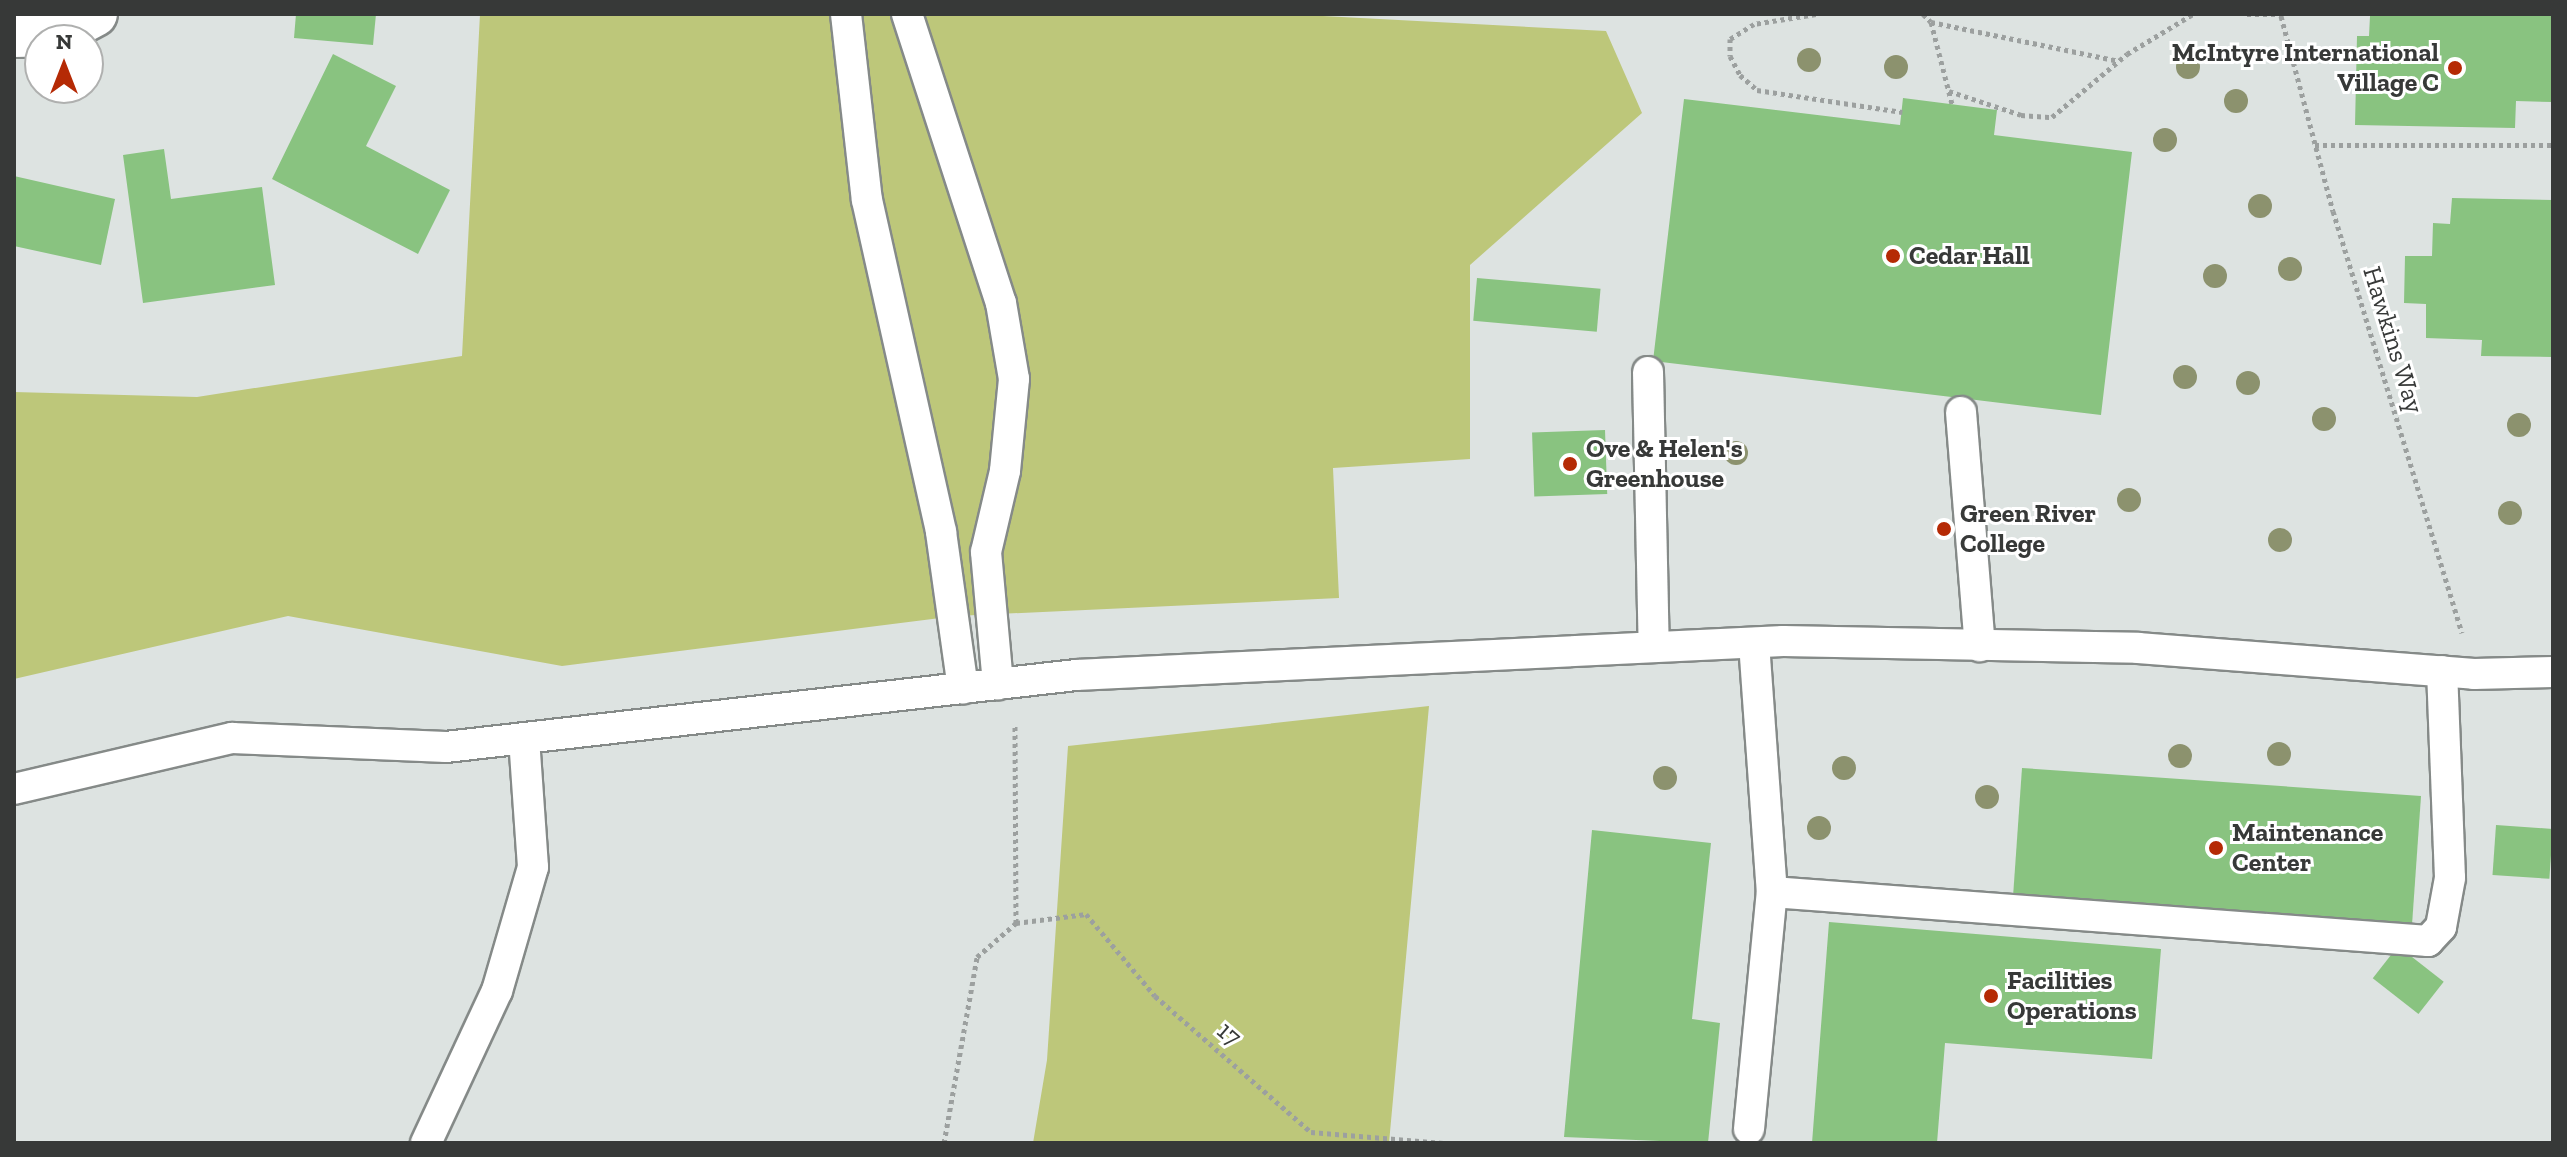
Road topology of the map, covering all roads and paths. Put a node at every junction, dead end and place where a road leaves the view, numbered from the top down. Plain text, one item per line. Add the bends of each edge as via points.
1 (95, 14) edge
2 (846, 14) edge
3 (907, 14) edge
4 (1816, 14) edge
5 (1923, 14) edge
6 (2193, 14) edge
7 (2247, 14) edge
8 (2283, 15) edge
9 (1931, 22) junction
10 (14, 35) edge
11 (2119, 61) junction
12 (1949, 91) junction
13 (1952, 104) dead end
14 (1902, 112) dead end
15 (2315, 145) junction
16 (2553, 145) edge
17 (1648, 372) dead end
18 (1961, 412) dead end
19 (1754, 643) junction
20 (1980, 646) junction
21 (1654, 647) junction
22 (2442, 671) junction
23 (2553, 672) edge
24 (2474, 674) junction
25 (1006, 683) junction
26 (963, 688) junction
27 (524, 738) junction
28 (14, 789) edge
29 (1772, 892) junction
30 (1016, 923) junction
31 (1749, 1129) dead end
32 (426, 1143) edge
33 (944, 1143) edge
34 (1444, 1143) edge

1 - 10 street via 58,34
2 - 26 lane via 867,200 941,532
3 - 25 lane via 1001,303 1014,379 1005,471 986,552
4 - 14 path via 1754,24 1730,39 1730,56 1740,75 1757,90
5 - 9 path
6 - 11 path
7 - 8 path
8 - 15 path, Hawkins Way
9 - 11 path
9 - 12 path
11 - 12 path via 2052,117 2021,115
12 - 13 path
15 - 16 path
15 - 24 path, Hawkins Way
17 - 21 lane
18 - 20 lane
19 - 20 lane
19 - 21 lane
19 - 29 lane
20 - 22 lane via 2138,648
21 - 25 lane
22 - 24 lane
22 - 29 lane via 2450,878 2441,927 2428,941
23 - 24 lane
25 - 26 lane
25 - 30 path
26 - 27 lane
27 - 28 lane via 446,747 232,738
27 - 32 lane via 533,867 497,991
29 - 31 lane
30 - 33 path via 977,957
30 - 34 path, 17 via 1086,914 1155,996 1311,1132

